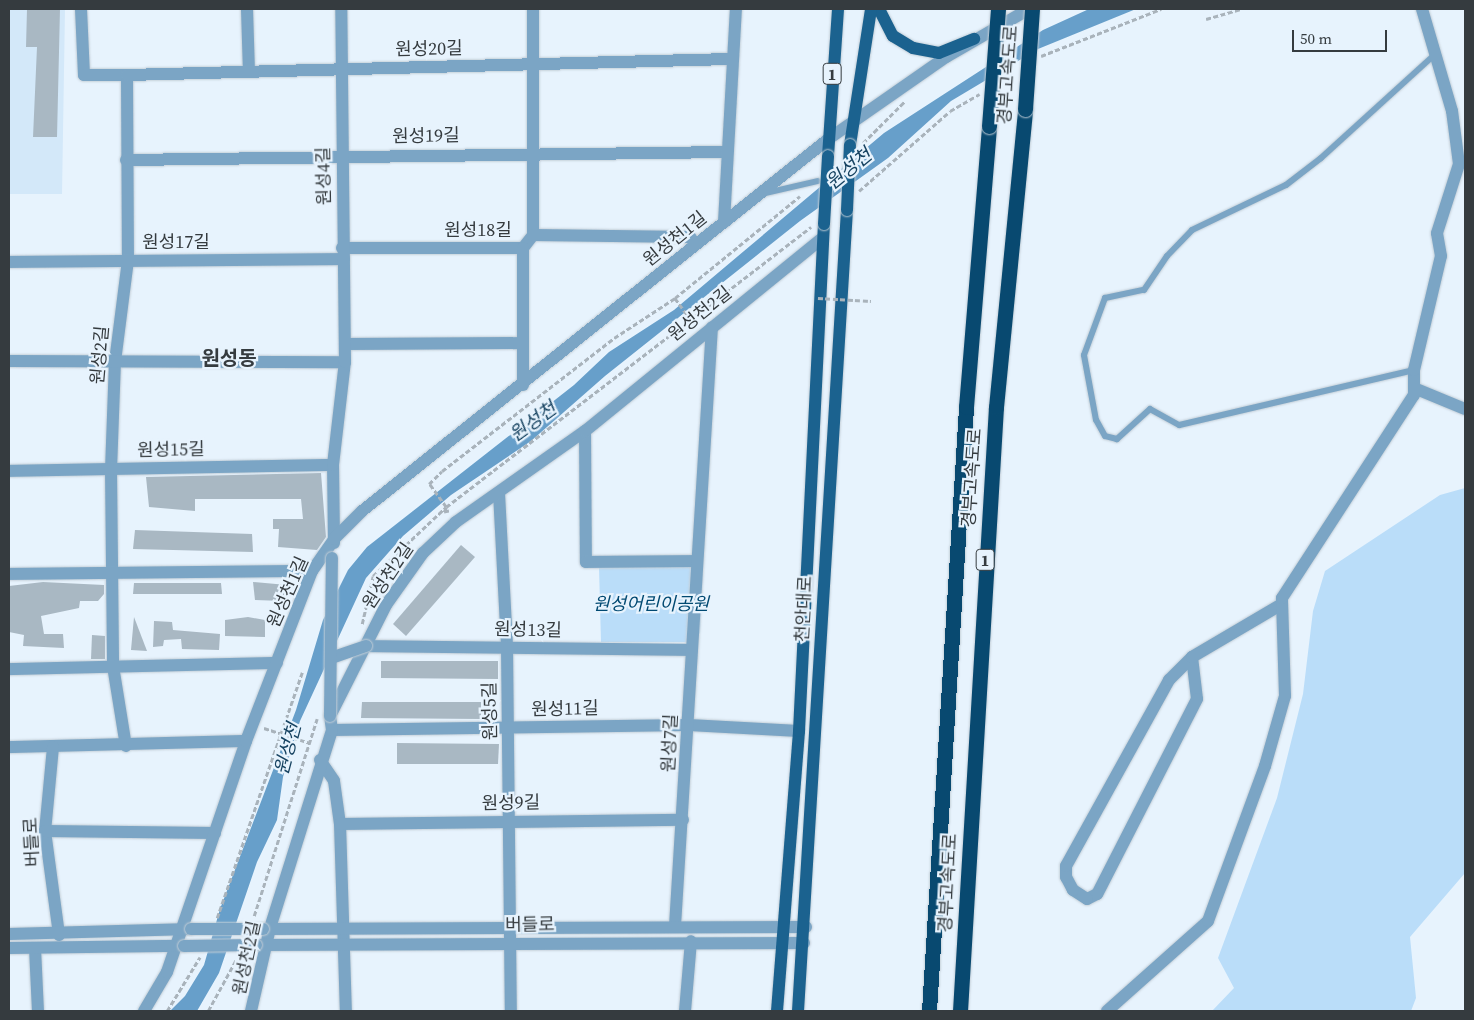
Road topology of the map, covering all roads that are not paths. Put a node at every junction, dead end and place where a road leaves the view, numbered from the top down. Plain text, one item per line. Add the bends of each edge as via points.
1 (81, 9) edge
2 (247, 9) edge
3 (341, 9) edge
4 (533, 9) edge
5 (736, 9) edge
6 (838, 9) edge
7 (871, 9) edge
8 (879, 9) edge
9 (998, 9) edge
10 (1030, 9) edge
11 (1422, 9) edge
12 (974, 38) junction
13 (1433, 56) junction
14 (730, 59) junction
15 (533, 66) junction
16 (340, 68) junction
17 (249, 71) junction
18 (127, 75) junction
19 (851, 123) junction
20 (827, 140) junction
21 (534, 152) junction
22 (727, 152) junction
23 (342, 155) junction
24 (126, 160) junction
25 (818, 181) road end
26 (755, 197) junction
27 (724, 222) junction
28 (533, 235) junction
29 (821, 239) junction
30 (695, 244) junction
31 (523, 248) junction
32 (343, 253) junction
33 (128, 260) junction
34 (9, 262) edge
35 (712, 327) junction
36 (522, 343) junction
37 (345, 344) junction
38 (115, 361) junction
39 (9, 362) edge
40 (345, 362) junction
41 (1414, 370) junction
42 (523, 385) junction
43 (1414, 388) junction
44 (1465, 409) edge
45 (585, 431) junction
46 (333, 465) junction
47 (111, 469) junction
48 (9, 471) edge
49 (499, 493) junction
50 (334, 539) junction
51 (697, 561) junction
52 (312, 570) junction
53 (113, 572) junction
54 (9, 574) edge
55 (1282, 604) junction
56 (366, 646) junction
57 (507, 646) junction
58 (690, 650) junction
59 (334, 657) junction
60 (1192, 657) junction
61 (277, 663) junction
62 (113, 666) junction
63 (9, 669) edge
64 (324, 715) junction
65 (689, 725) junction
66 (508, 727) junction
67 (332, 730) junction
68 (799, 731) junction
69 (246, 741) junction
70 (126, 746) junction
71 (9, 747) edge
72 (53, 747) junction
73 (320, 760) junction
74 (509, 820) junction
75 (683, 820) junction
76 (340, 824) junction
77 (45, 831) junction
78 (215, 833) junction
79 (675, 926) junction
80 (785, 926) junction
81 (261, 927) junction
82 (806, 927) junction
83 (344, 928) junction
84 (510, 928) junction
85 (186, 929) junction
86 (9, 934) edge
87 (59, 935) junction
88 (691, 941) junction
89 (510, 943) junction
90 (781, 943) junction
91 (804, 943) junction
92 (345, 944) junction
93 (179, 945) junction
94 (262, 945) junction
95 (9, 948) edge
96 (35, 948) junction
97 (255, 1010) edge
98 (38, 1011) edge
99 (144, 1011) edge
100 (346, 1011) edge
101 (512, 1011) edge
102 (685, 1011) edge
103 (777, 1011) edge
104 (798, 1011) edge
105 (929, 1011) edge
106 (960, 1011) edge
107 (1107, 1011) edge

1 - 18 street via 84,75
2 - 17 street
3 - 16 street, 원성4길
4 - 15 street
5 - 14 street
6 - 20 main road, 1
7 - 19 main road, 1
8 - 12 main road via 893,36 913,48 939,52
9 - 105 highway, 경부고속도로 / 1, bridge via 966,407
10 - 12 street, 원성천1길
10 - 106 highway, 경부고속도로 / 1, bridge via 1024,109 996,407
11 - 13 street
12 - 19 street, 원성천1길
13 - 41 street via 1452,111 1459,164 1437,233 1440,256
13 - 41 lane via 1286,185 1192,230 1167,256 1144,290 1105,298 1084,355 1096,420 1105,436 1117,439 1150,409 1179,425
14 - 15 street, 원성20길
14 - 22 street
15 - 16 street, 원성20길
15 - 21 street
16 - 17 street, 원성20길
16 - 23 street, 원성4길
17 - 18 street, 원성20길
18 - 24 street, 원성2길
19 - 20 street, 원성천1길
19 - 82 main road, 천안대로 / 1, bridge via 853,148
20 - 26 street, 원성천1길
20 - 29 main road, 천안대로 / 1, bridge
21 - 22 street, 원성19길
21 - 23 street, 원성19길
21 - 28 street
22 - 27 street
23 - 24 street, 원성19길
23 - 32 street, 원성4길
24 - 33 street, 원성2길
25 - 26 lane
26 - 27 street, 원성천1길
27 - 30 street, 원성천1길
28 - 30 street, 원성18길 via 690,237
28 - 31 street, 원성18길
29 - 35 street, 원성천2길
29 - 68 main road, 천안대로 / 1
30 - 42 street, 원성천1길
31 - 32 street, 원성18길
31 - 36 street
32 - 33 street, 원성17길
32 - 37 street, 원성4길
33 - 34 street, 원성17길
33 - 38 street, 원성2길
35 - 45 street, 원성천2길
35 - 51 street, 원성7길
36 - 37 street
36 - 42 street
37 - 40 street, 원성4길
38 - 39 street
38 - 40 street
38 - 47 street, 원성2길
40 - 46 street, 원성4길
41 - 43 street
42 - 50 street, 원성천1길 via 362,511
43 - 44 street
43 - 55 street via 1282,598
45 - 49 street, 원성천2길
45 - 51 street via 586,562
46 - 47 street, 원성15길
46 - 50 street, 원성4길
47 - 48 street, 원성15길
47 - 53 street, 원성2길
49 - 56 street, 원성천2길 via 456,522 423,553 386,605
49 - 57 street, 원성5길
50 - 52 street, 원성천1길
50 - 59 street, 원성4길, bridge
51 - 58 street, 원성7길
52 - 53 street
52 - 61 street, 원성천1길
53 - 54 street
53 - 62 street, 원성2길
55 - 60 street
55 - 107 street via 1285,696 1266,766 1208,921
56 - 57 street, 원성13길
56 - 59 street, 원성13길, bridge
56 - 64 street, 원성천2길
57 - 58 street, 원성13길
57 - 66 street, 원성5길
58 - 65 street, 원성7길
59 - 64 street, 원성4길, bridge
60 - 60 street via 1169,680 1066,866 1066,877 1073,890 1087,900 1097,894 1197,699
61 - 62 street
61 - 69 street, 원성천1길
62 - 63 street
62 - 70 street, 원성2길
64 - 67 street, 원성천2길
65 - 66 street, 원성11길
65 - 68 street, 원성11길
65 - 75 street, 원성7길
66 - 67 street, 원성11길
66 - 74 street, 원성5길
67 - 73 street, 원성천2길
68 - 80 main road, 천안대로 / 1
69 - 70 street
69 - 78 street, 원성천1길
70 - 72 street
71 - 72 street
72 - 77 street, 버들로
73 - 76 street via 334,781
73 - 81 street, 원성천2길
74 - 75 street, 원성9길
74 - 76 street, 원성9길
74 - 84 street, 원성5길
75 - 79 street, 원성7길
76 - 83 street
77 - 78 street
77 - 87 street, 버들로
78 - 85 street, 원성천1길
79 - 80 street, 버들로
79 - 84 street, 버들로
80 - 82 street, 버들로
80 - 90 main road, 천안대로 / 1
81 - 83 street, 버들로
81 - 85 street, 버들로, bridge
81 - 94 street, 원성천2길
82 - 91 main road, 천안대로 / 1
83 - 84 street, 버들로
83 - 92 street
84 - 89 street, 원성5길
85 - 87 street
85 - 93 street, 원성천1길
86 - 87 street
88 - 89 street, 버들로
88 - 90 street, 버들로
88 - 102 street
89 - 92 street, 버들로
89 - 101 street, 원성5길
90 - 91 street, 버들로
90 - 103 main road, 천안대로 / 1
91 - 104 main road, 천안대로 / 1
92 - 94 street, 버들로
92 - 100 street
93 - 94 street, 버들로, bridge
93 - 96 street
93 - 99 street, 원성천1길
94 - 97 street, 원성천2길
95 - 96 street
96 - 98 street

